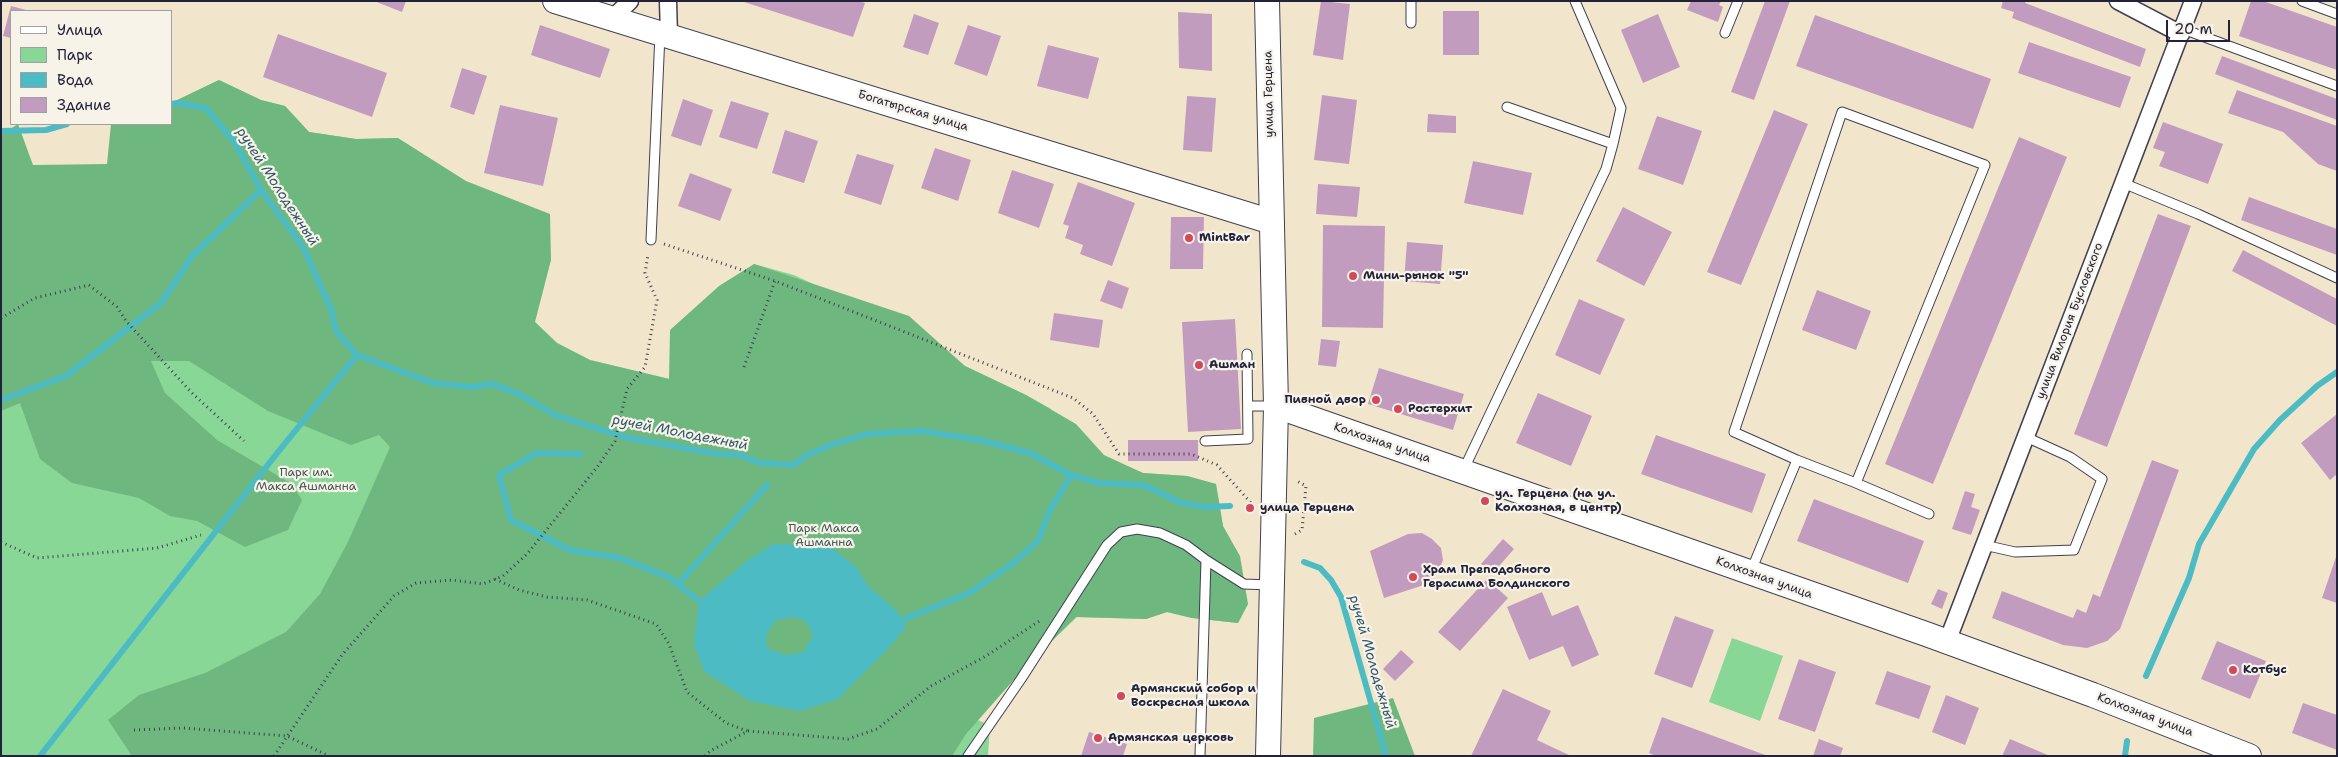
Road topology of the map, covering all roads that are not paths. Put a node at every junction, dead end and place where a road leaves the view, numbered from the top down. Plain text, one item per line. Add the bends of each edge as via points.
1 (555, 1) edge
2 (630, 1) edge
3 (668, 1) edge
4 (1267, 1) edge
5 (1411, 1) edge
6 (1575, 1) edge
7 (1738, 1) edge
8 (2118, 1) edge
9 (2193, 1) edge
10 (2302, 1) edge
11 (2337, 14) edge
12 (612, 19) junction
13 (1411, 23) dead end
14 (2182, 31) junction
15 (1725, 33) dead end
16 (665, 35) junction
17 (2337, 86) edge
18 (1507, 107) dead end
19 (1613, 144) junction
20 (2123, 183) junction
21 (1272, 222) junction
22 (651, 240) road end
23 (2337, 278) edge
24 (1247, 354) dead end
25 (1248, 406) junction
26 (1276, 406) junction
27 (2026, 437) junction
28 (1205, 441) dead end
29 (1797, 460) junction
30 (1462, 471) junction
31 (1856, 483) junction
32 (1929, 514) dead end
33 (1984, 545) junction
34 (1206, 560) junction
35 (1750, 573) junction
36 (1272, 585) junction
37 (1948, 642) junction
38 (968, 756) edge
39 (1200, 756) edge
40 (1268, 756) edge
41 (2249, 756) edge

1 - 12 street, Богатырская улица
2 - 12 street
3 - 16 street
4 - 21 street, улица Герцена
5 - 13 lane
6 - 19 lane via 1621,108
7 - 15 lane
8 - 14 street
9 - 14 street, улица Вилория Бусловского
10 - 11 lane
12 - 16 street, Богатырская улица
14 - 17 lane
14 - 20 street, улица Вилория Бусловского
16 - 21 street, Богатырская улица
16 - 22 lane
18 - 19 lane
19 - 30 lane via 1606,170
20 - 23 lane
20 - 27 street, улица Вилория Бусловского
21 - 26 street, улица Герцена
24 - 25 lane
25 - 26 lane
25 - 28 lane via 1248,439
26 - 30 street, Колхозная улица
26 - 36 street, улица Герцена
27 - 33 street, улица Вилория Бусловского
27 - 33 lane via 2070,457 2102,479 2074,550 2016,552
29 - 31 lane
29 - 31 lane via 1734,432 1842,112 1985,165
29 - 35 lane
30 - 35 street, Колхозная улица
31 - 32 lane
33 - 37 street, улица Вилория Бусловского
34 - 36 lane via 1244,584
34 - 38 lane via 1186,545 1160,533 1137,529 1121,532 1107,545 1027,671
34 - 39 lane
35 - 37 street, Колхозная улица
36 - 40 street, улица Герцена
37 - 41 street, Колхозная улица via 2093,694

